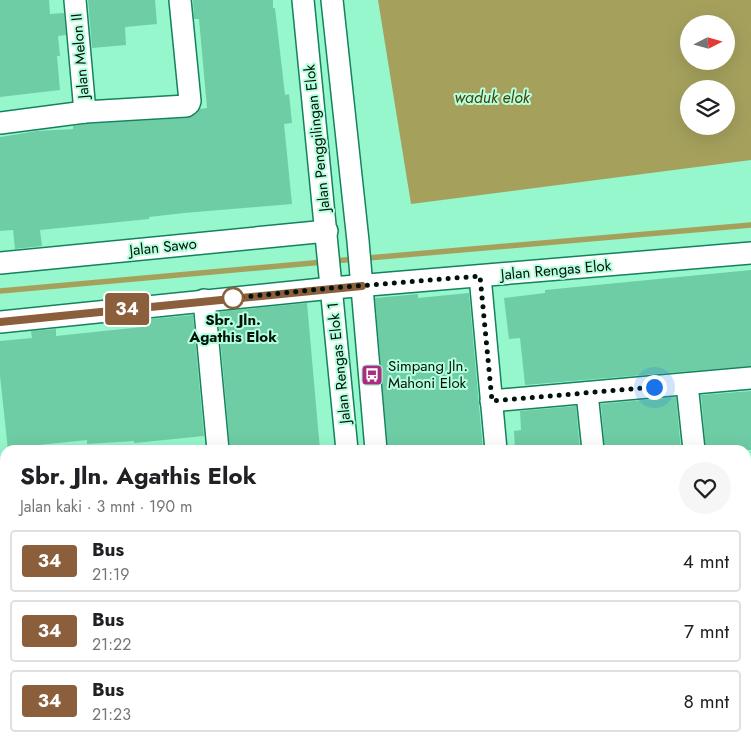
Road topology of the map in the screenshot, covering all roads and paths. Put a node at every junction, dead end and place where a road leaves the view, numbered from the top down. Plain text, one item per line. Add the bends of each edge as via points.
1 (75, 0) edge
2 (180, 0) edge
3 (303, 0) edge
4 (332, 0) edge
5 (85, 112) junction
6 (0, 123) edge
7 (327, 238) junction
8 (751, 253) edge
9 (0, 263) edge
10 (480, 276) junction
11 (361, 281) junction
12 (331, 282) junction
13 (204, 300) junction
14 (0, 322) edge
15 (751, 378) edge
16 (687, 384) junction
17 (587, 393) junction
18 (492, 401) junction
19 (218, 445) edge
20 (347, 445) edge
21 (376, 445) edge
22 (496, 445) edge
23 (592, 445) edge
24 (693, 445) edge

1 - 5 street, Jalan Melon II
2 - 5 street via 189,104
3 - 7 street, Jalan Penggilingan Elok
4 - 11 street, Jalan Penggilingan Elok
5 - 6 street
7 - 9 street, Jalan Sawo
7 - 12 street, Jalan Penggilingan Elok
8 - 10 street, Jalan Rengas Elok
10 - 11 street, Jalan Rengas Elok
10 - 18 street
11 - 12 street, Jalan Rengas Elok
11 - 21 street, Jalan Rengas Elok 1
12 - 13 street, Jalan Rengas Elok
12 - 20 street, Jalan Rengas Elok 1
13 - 14 street, Jalan Rengas Elok
13 - 19 street
15 - 16 street
16 - 17 street
16 - 24 street
17 - 18 street
17 - 23 street
18 - 22 street

